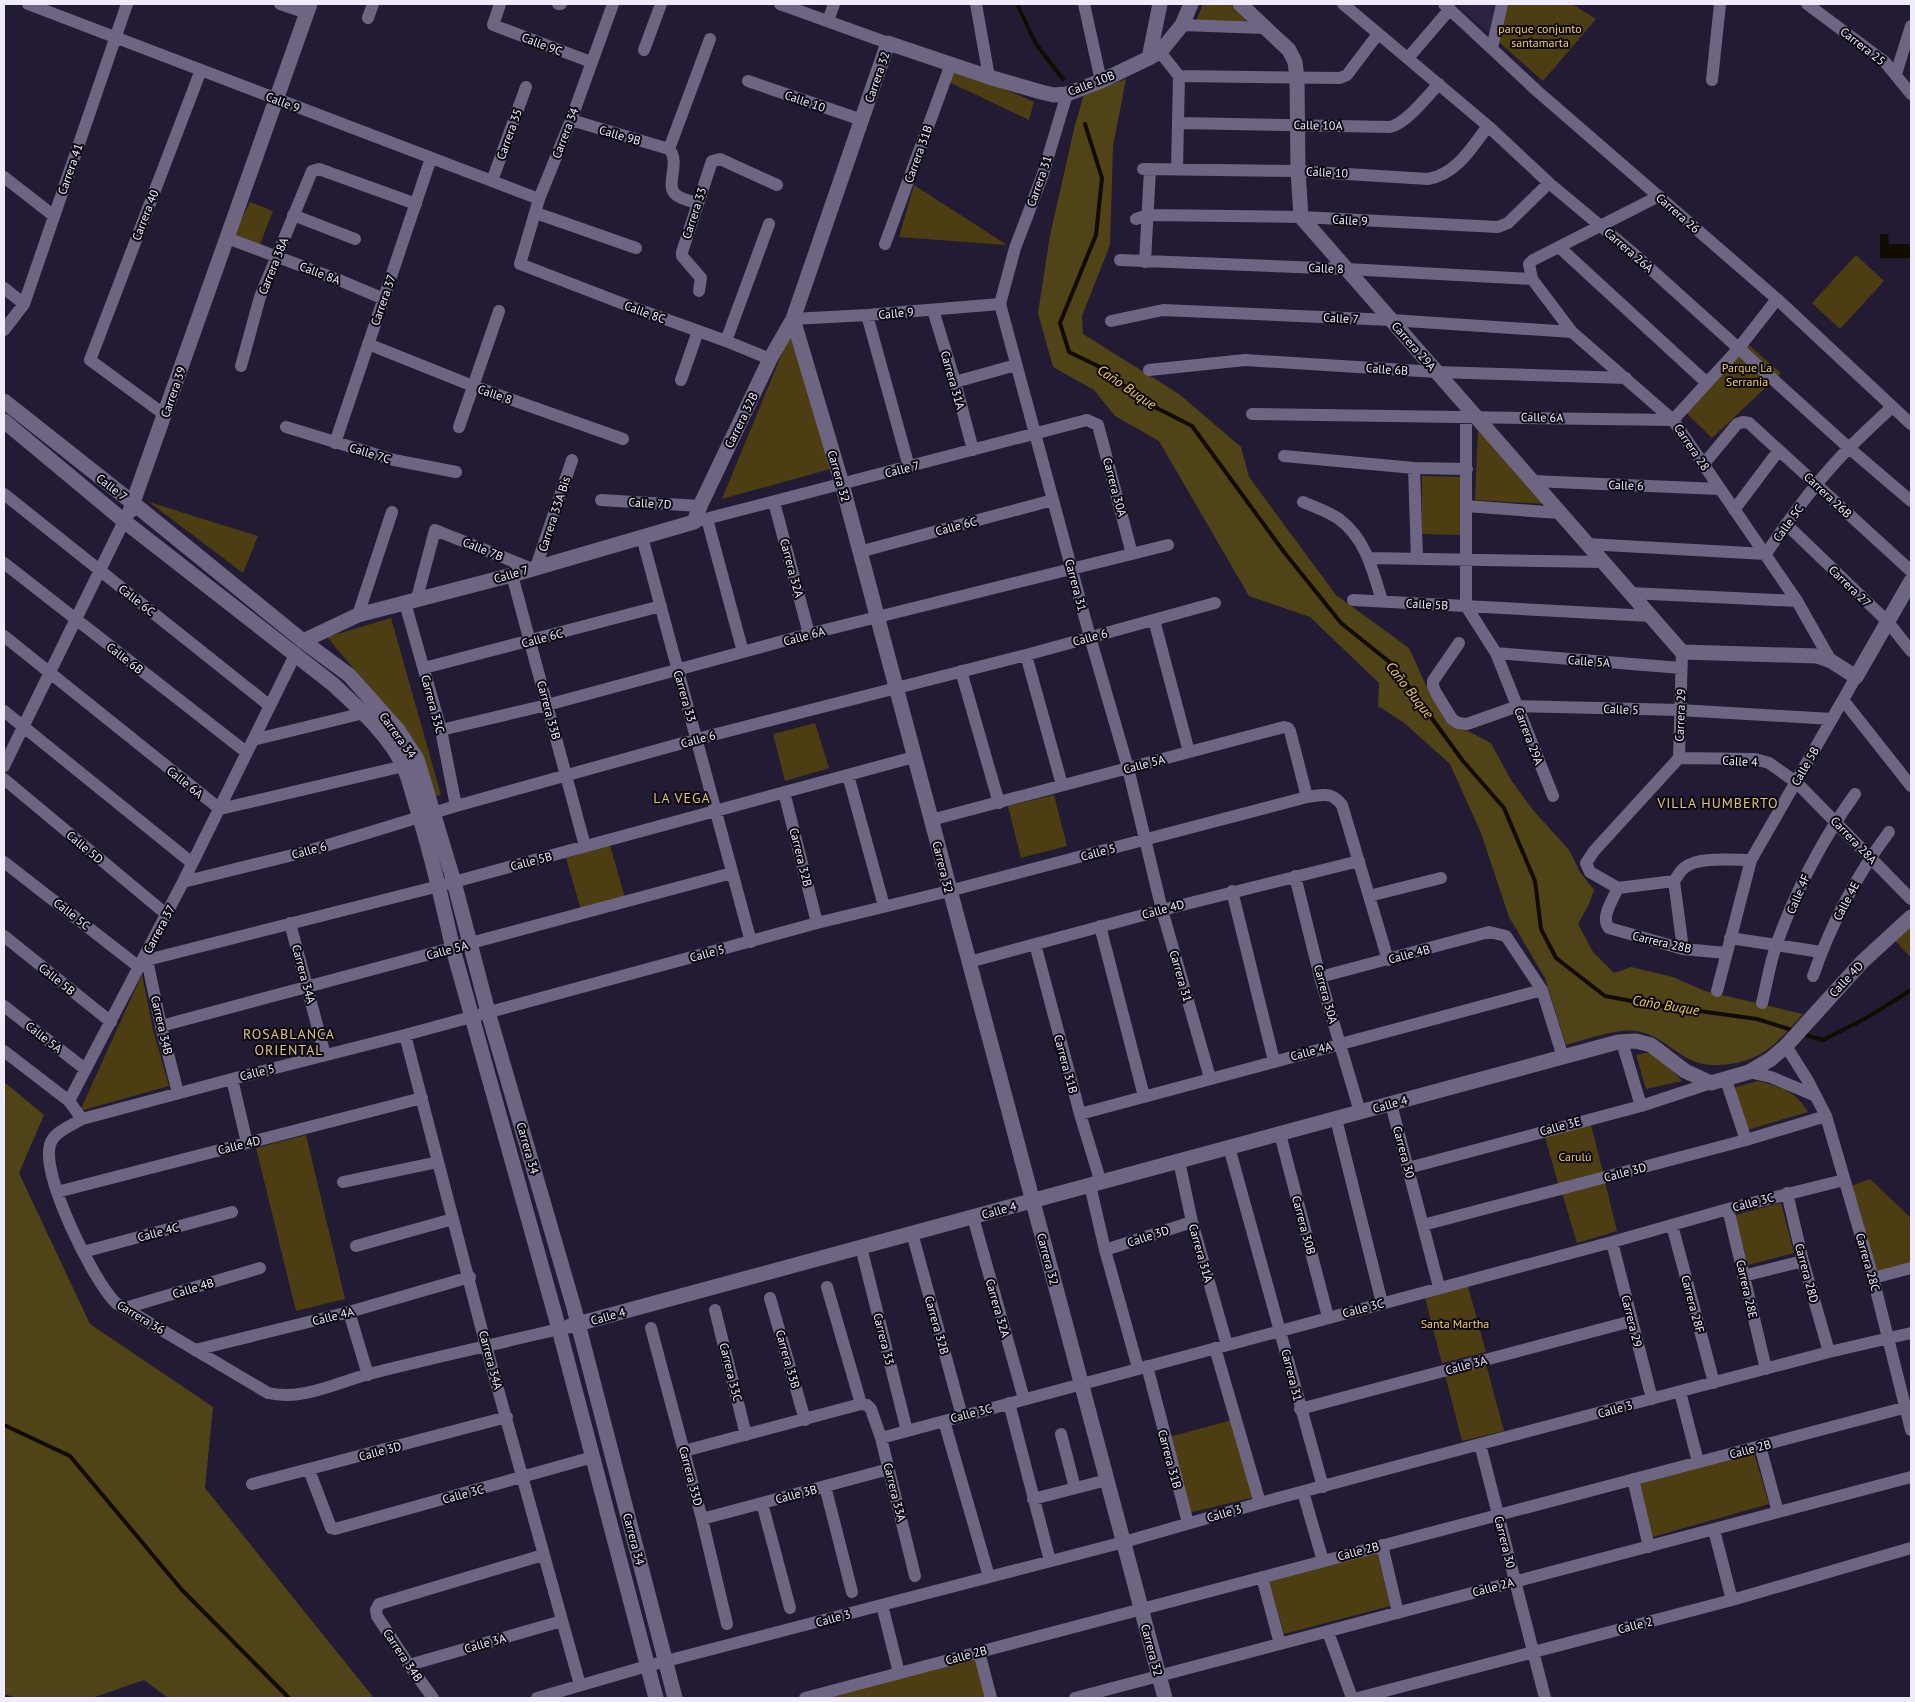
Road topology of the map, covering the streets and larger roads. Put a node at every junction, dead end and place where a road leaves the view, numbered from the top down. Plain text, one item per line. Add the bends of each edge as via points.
1 (28, 4) edge
2 (128, 4) edge
3 (280, 4) edge
4 (373, 4) edge
5 (500, 4) edge
6 (613, 4) edge
7 (661, 4) edge
8 (780, 4) edge
9 (834, 4) edge
10 (976, 4) edge
11 (1084, 4) edge
12 (1160, 4) edge
13 (1191, 4) edge
14 (1240, 4) edge
15 (1343, 4) edge
16 (1502, 4) edge
17 (1720, 4) edge
18 (1807, 4) edge
19 (1447, 6) edge
20 (308, 8) edge
21 (368, 18) dead end
22 (828, 20) junction
23 (1182, 25) junction
24 (1911, 26) edge
25 (1264, 28) junction
26 (1378, 34) junction
27 (116, 38) junction
28 (710, 39) dead end
29 (888, 43) junction
30 (1492, 48) junction
31 (644, 50) dead end
32 (1154, 55) junction
33 (1408, 58) junction
34 (591, 62) junction
35 (951, 64) junction
36 (201, 70) junction
37 (1896, 74) junction
38 (1179, 76) junction
39 (989, 77) junction
40 (1297, 78) junction
41 (1712, 80) dead end
42 (748, 81) dead end
43 (1101, 81) junction
44 (1439, 84) junction
45 (526, 87) dead end
46 (1067, 94) junction
47 (1911, 94) edge
48 (276, 99) junction
49 (571, 120) junction
50 (862, 120) junction
51 (1179, 123) junction
52 (1297, 125) junction
53 (1488, 126) junction
54 (669, 149) junction
55 (431, 158) junction
56 (1177, 169) junction
57 (1298, 171) junction
58 (4, 176) edge
59 (492, 181) junction
60 (1549, 183) junction
61 (777, 185) dead end
62 (1659, 196) junction
63 (539, 199) junction
64 (697, 203) junction
65 (416, 204) junction
66 (536, 213) junction
67 (293, 215) junction
68 (1148, 215) junction
69 (54, 216) junction
70 (1301, 217) junction
71 (1136, 218) dead end
72 (769, 224) dead end
73 (1601, 226) junction
74 (227, 238) junction
75 (355, 239) dead end
76 (885, 244) dead end
77 (1559, 247) junction
78 (636, 248) dead end
79 (276, 256) junction
80 (1120, 260) dead end
81 (1145, 262) junction
82 (520, 264) joint
83 (1346, 269) junction
84 (1532, 280) junction
85 (4, 288) edge
86 (699, 292) dead end
87 (384, 299) junction
88 (1777, 299) junction
89 (24, 304) junction
90 (1000, 304) junction
91 (933, 310) junction
92 (500, 311) dead end
93 (868, 315) junction
94 (793, 319) junction
95 (1391, 320) junction
96 (1111, 321) dead end
97 (4, 330) edge
98 (698, 332) junction
99 (1572, 332) junction
100 (726, 341) junction
101 (368, 344) junction
102 (1738, 348) junction
103 (770, 359) junction
104 (1016, 365) junction
105 (241, 366) dead end
106 (1149, 370) dead end
107 (1436, 372) junction
108 (1626, 378) junction
109 (681, 380) dead end
110 (955, 382) junction
111 (1707, 383) junction
112 (473, 386) junction
113 (4, 401) edge
114 (1892, 407) junction
115 (1252, 414) dead end
116 (164, 415) junction
117 (1471, 416) junction
118 (1673, 420) junction
119 (4, 421) edge
120 (1094, 422) joint
121 (1911, 424) edge
122 (286, 427) dead end
123 (460, 427) dead end
124 (1036, 434) junction
125 (623, 439) dead end
126 (335, 443) junction
127 (1849, 448) junction
128 (972, 450) junction
129 (1779, 450) junction
130 (1284, 456) dead end
131 (572, 460) dead end
132 (1704, 465) junction
133 (909, 467) junction
134 (1414, 468) junction
135 (1467, 469) junction
136 (456, 472) dead end
137 (1532, 481) junction
138 (842, 484) junction
139 (1816, 485) junction
140 (1719, 489) junction
141 (4, 494) edge
142 (601, 500) dead end
143 (1053, 500) junction
144 (1911, 501) edge
145 (774, 502) junction
146 (1303, 502) dead end
147 (133, 503) junction
148 (1466, 506) junction
149 (1734, 510) junction
150 (392, 512) dead end
151 (1559, 512) junction
152 (700, 516) junction
153 (124, 521) junction
154 (1786, 524) junction
155 (642, 537) junction
156 (1587, 544) junction
157 (1168, 545) dead end
158 (859, 552) junction
159 (1132, 554) junction
160 (1766, 554) junction
161 (1369, 558) junction
162 (1417, 559) junction
163 (1465, 559) junction
164 (1603, 562) junction
165 (4, 563) edge
166 (533, 568) junction
167 (1072, 569) junction
168 (100, 571) junction
169 (1911, 571) edge
170 (512, 575) junction
171 (1911, 581) edge
172 (1630, 593) junction
173 (411, 600) junction
174 (1353, 600) dead end
175 (1797, 601) junction
176 (1382, 602) junction
177 (1215, 603) dead end
178 (661, 606) junction
179 (1466, 606) junction
180 (358, 615) junction
181 (1650, 616) junction
182 (876, 618) junction
183 (76, 619) junction
184 (1154, 620) junction
185 (1888, 622) junction
186 (809, 634) junction
187 (4, 636) edge
188 (1090, 637) junction
189 (303, 641) junction
190 (530, 642) junction
191 (1459, 644) dead end
192 (1911, 650) edge
193 (743, 652) junction
194 (1496, 654) junction
195 (295, 655) junction
196 (1026, 655) junction
197 (1681, 660) junction
198 (1831, 661) junction
199 (424, 668) junction
200 (677, 669) junction
201 (50, 672) junction
202 (961, 672) junction
203 (1856, 677) junction
204 (896, 688) junction
205 (1843, 700) junction
206 (547, 705) junction
207 (270, 706) junction
208 (1518, 706) junction
209 (1680, 710) junction
210 (4, 711) edge
211 (364, 713) junction
212 (1832, 719) junction
213 (23, 727) junction
214 (441, 730) junction
215 (697, 739) junction
216 (253, 740) junction
217 (246, 752) junction
218 (1190, 752) junction
219 (914, 757) junction
220 (1679, 758) junction
221 (4, 766) edge
222 (404, 766) junction
223 (1128, 768) junction
224 (848, 775) junction
225 (566, 776) junction
226 (4, 779) edge
227 (1796, 782) junction
228 (1062, 785) junction
229 (1911, 786) edge
230 (784, 792) junction
231 (1854, 794) dead end
232 (1553, 796) dead end
233 (1307, 797) junction
234 (999, 803) junction
235 (456, 806) junction
236 (220, 809) junction
237 (716, 810) junction
238 (427, 815) junction
239 (931, 820) junction
240 (1835, 821) junction
241 (1889, 832) dead end
242 (1145, 839) junction
243 (585, 846) junction
244 (1870, 857) junction
245 (1751, 860) junction
246 (1359, 861) junction
247 (4, 862) edge
248 (192, 862) junction
249 (732, 873) junction
250 (1295, 876) junction
251 (1441, 878) dead end
252 (1674, 881) junction
253 (183, 882) junction
254 (454, 882) junction
255 (439, 886) junction
256 (1618, 888) junction
257 (949, 891) junction
258 (1232, 891) junction
259 (1909, 891) edge
260 (1370, 896) junction
261 (884, 906) junction
262 (1162, 910) junction
263 (166, 914) junction
264 (1911, 917) edge
265 (290, 923) junction
266 (817, 923) junction
267 (1100, 926) junction
268 (4, 936) edge
269 (1730, 938) junction
270 (751, 942) junction
271 (470, 944) junction
272 (1035, 944) junction
273 (1777, 944) junction
274 (453, 949) junction
275 (1683, 949) junction
276 (1821, 952) junction
277 (1726, 953) junction
278 (1388, 960) junction
279 (143, 962) junction
280 (969, 962) junction
281 (1813, 976) dead end
282 (1320, 977) junction
283 (308, 986) junction
284 (1542, 990) junction
285 (1717, 991) dead end
286 (1762, 1003) dead end
287 (4, 1006) edge
288 (488, 1012) junction
289 (472, 1016) junction
290 (111, 1022) junction
291 (161, 1026) junction
292 (405, 1035) junction
293 (1622, 1042) junction
294 (1789, 1043) junction
295 (1339, 1044) junction
296 (4, 1051) edge
297 (324, 1055) junction
298 (1564, 1057) junction
299 (1274, 1061) junction
300 (85, 1069) junction
301 (1749, 1072) junction
302 (1210, 1078) junction
303 (232, 1079) junction
304 (1726, 1080) junction
305 (1711, 1083) junction
306 (178, 1093) junction
307 (1144, 1096) junction
308 (1816, 1096) junction
309 (422, 1098) junction
310 (69, 1101) junction
311 (1391, 1104) junction
312 (1641, 1106) junction
313 (1360, 1112) junction
314 (1080, 1114) junction
315 (1826, 1116) junction
316 (82, 1119) junction
317 (1336, 1119) junction
318 (1280, 1134) junction
319 (1746, 1140) junction
320 (247, 1143) junction
321 (1229, 1147) junction
322 (1179, 1161) junction
323 (438, 1162) junction
324 (1408, 1168) junction
325 (1844, 1180) junction
326 (343, 1182) dead end
327 (1095, 1184) junction
328 (57, 1192) junction
329 (1787, 1194) junction
330 (1032, 1201) junction
331 (1728, 1209) junction
332 (232, 1212) dead end
333 (972, 1217) junction
334 (454, 1219) junction
335 (1192, 1222) junction
336 (1423, 1225) junction
337 (1672, 1225) junction
338 (912, 1233) junction
339 (1612, 1242) junction
340 (356, 1246) dead end
341 (861, 1247) junction
342 (1105, 1250) junction
343 (83, 1252) junction
344 (1804, 1261) junction
345 (260, 1268) dead end
346 (1911, 1268) edge
347 (1743, 1276) junction
348 (470, 1277) junction
349 (1873, 1278) junction
350 (827, 1287) dead end
351 (1439, 1287) junction
352 (770, 1298) dead end
353 (1382, 1303) junction
354 (125, 1308) junction
355 (715, 1310) dead end
356 (349, 1312) junction
357 (1328, 1317) junction
358 (1632, 1321) junction
359 (578, 1324) junction
360 (651, 1328) dead end
361 (559, 1329) junction
362 (1280, 1330) junction
363 (1911, 1333) edge
364 (1888, 1338) junction
365 (486, 1346) junction
366 (1221, 1346) junction
367 (195, 1350) junction
368 (1829, 1352) junction
369 (1142, 1367) junction
370 (1766, 1369) junction
371 (368, 1375) junction
372 (1714, 1383) junction
373 (1082, 1384) junction
374 (1680, 1392) junction
375 (276, 1395) joint
376 (1024, 1399) junction
377 (1652, 1399) junction
378 (1009, 1403) junction
379 (866, 1406) junction
380 (1909, 1407) edge
381 (1300, 1409) junction
382 (962, 1416) junction
383 (507, 1417) junction
384 (805, 1420) junction
385 (944, 1421) junction
386 (1911, 1430) edge
387 (907, 1431) junction
388 (1061, 1434) dead end
389 (746, 1435) junction
390 (881, 1438) junction
391 (1480, 1444) junction
392 (1760, 1446) junction
393 (684, 1451) junction
394 (594, 1457) junction
395 (1698, 1462) junction
396 (889, 1469) junction
397 (309, 1470) junction
398 (1911, 1477) edge
399 (524, 1478) junction
400 (1633, 1479) junction
401 (1107, 1480) junction
402 (252, 1484) dead end
403 (825, 1486) junction
404 (1323, 1487) junction
405 (1075, 1488) junction
406 (1303, 1492) junction
407 (1033, 1499) junction
408 (762, 1503) junction
409 (1260, 1503) junction
410 (1778, 1512) junction
411 (1498, 1515) junction
412 (702, 1519) junction
413 (1188, 1523) junction
414 (1714, 1530) junction
415 (1124, 1542) junction
416 (1382, 1545) junction
417 (1650, 1547) junction
418 (1911, 1548) edge
419 (543, 1555) junction
420 (1050, 1561) junction
421 (1323, 1561) junction
422 (915, 1576) dead end
423 (989, 1577) junction
424 (1262, 1577) junction
425 (1515, 1582) junction
426 (852, 1592) dead end
427 (1732, 1600) junction
428 (882, 1605) junction
429 (790, 1608) dead end
430 (1142, 1608) junction
431 (1398, 1612) junction
432 (562, 1621) junction
433 (728, 1624) dead end
434 (1328, 1632) junction
435 (1280, 1644) junction
436 (1533, 1651) junction
437 (979, 1652) junction
438 (666, 1662) junction
439 (409, 1665) junction
440 (647, 1666) junction
441 (899, 1672) junction
442 (1159, 1676) junction
443 (580, 1685) junction
444 (433, 1698) edge
445 (537, 1698) edge
446 (656, 1698) edge
447 (675, 1698) edge
448 (805, 1698) edge
449 (991, 1698) edge
450 (1075, 1698) edge
451 (1165, 1698) edge
452 (1352, 1698) edge
453 (1358, 1698) edge
454 (1545, 1698) edge

1 - 27 street, Calle 9
2 - 27 street, Carrera 41
3 - 20 street
4 - 21 street
5 - 34 street, Calle 9C via 493,25
6 - 34 street, Carrera 34
7 - 31 street
8 - 22 street, Calle 10B
9 - 22 street
10 - 39 street
11 - 43 street
12 - 32 street
13 - 23 street
14 - 25 street
15 - 26 street, Carrera 26A
16 - 30 street
17 - 41 street
18 - 37 street, Carrera 25 via 1869,49
19 - 30 street, Carrera 26
19 - 33 street
20 - 48 street, Carrera 39
22 - 29 street, Calle 10B
23 - 25 street
23 - 32 street
24 - 37 street
25 - 40 street via 1289,50
26 - 33 street, Carrera 26A
26 - 40 street via 1347,75 1340,78
27 - 36 street, Calle 9
27 - 69 street, Carrera 41
28 - 54 street
29 - 35 street, Calle 10B
29 - 50 street, Carrera 32
30 - 62 street, Carrera 26
32 - 38 street
32 - 43 street, Calle 10B
33 - 44 street, Carrera 26A
34 - 49 street, Carrera 34
35 - 39 street, Calle 10B
35 - 76 street, Carrera 31B
36 - 48 street, Calle 9
36 - 116 street, Carrera 40 via 90,360
37 - 47 street, Carrera 25
38 - 40 street
38 - 51 street
39 - 46 street, Calle 10B via 1054,95
40 - 52 street
42 - 50 street, Calle 10
43 - 46 street, Calle 10B
44 - 52 street, Calle 10A via 1396,126
44 - 53 street, Carrera 26A
45 - 59 street, Carrera 35
46 - 90 street, Carrera 31 via 1042,177 1015,248
48 - 55 street, Calle 9
48 - 74 street, Carrera 39
49 - 54 street, Calle 9B
49 - 63 street, Carrera 34
50 - 94 street, Carrera 32
51 - 52 street, Calle 10A
51 - 56 street
52 - 57 street
53 - 57 street, Calle 10 via 1457,165 1439,178
53 - 60 street, Carrera 26A
54 - 64 street via 675,158 672,191
55 - 59 street, Calle 9
55 - 65 street, Carrera 37
56 - 57 street, Calle 10
56 - 68 street, Calle 10 via 1146,169
57 - 70 street
58 - 69 street
59 - 63 street, Calle 9
60 - 70 street, Calle 9 via 1508,223 1498,227
60 - 73 street, Carrera 26A
61 - 64 street, Carrera 33 via 714,159
62 - 73 street
62 - 88 street, Carrera 26
63 - 66 street, Carrera 34
64 - 86 street, Carrera 33 via 682,256 701,278
65 - 67 street, Carrera 38A via 314,169
65 - 87 street, Carrera 37
66 - 78 street
66 - 82 street, Carrera 34
67 - 75 street
67 - 79 street, Carrera 38A
68 - 70 street, Calle 9
68 - 71 street, Calle 9
68 - 81 street
69 - 89 street, Carrera 41
70 - 83 street, Carrera 29A
72 - 100 street
73 - 77 street
73 - 102 street, Carrera 26A
74 - 79 street, Calle 8A
74 - 116 street, Carrera 39
77 - 84 street via 1529,264
77 - 111 street
79 - 87 street, Calle 8A
79 - 105 street, Carrera 38A via 260,297
80 - 81 street, Calle 8
81 - 83 street, Calle 8
82 - 98 street, Calle 8C
83 - 84 street, Calle 8
83 - 95 street, Carrera 29A
84 - 99 street, Carrera 28
85 - 89 street
87 - 101 street, Carrera 37
88 - 102 street
88 - 114 street, Carrera 26
89 - 97 street, Carrera 41
90 - 91 street, Calle 9
90 - 104 street, Carrera 31
91 - 93 street, Calle 9
91 - 110 street, Carrera 31A
92 - 112 street
93 - 94 street, Calle 9
93 - 133 street
94 - 103 street, Carrera 32B
94 - 138 street, Carrera 32
95 - 96 street, Calle 7 via 1163,310
95 - 99 street, Calle 7
95 - 107 street, Carrera 29A
98 - 100 street, Calle 8C
98 - 109 street
99 - 108 street, Carrera 28
100 - 103 street, Calle 8C
101 - 112 street, Calle 8
101 - 126 street, Carrera 37
102 - 111 street
102 - 127 street, Carrera 26A
103 - 152 street, Carrera 32B
104 - 110 street
104 - 124 street, Carrera 31
106 - 107 street, Calle 6B via 1245,360
107 - 108 street, Calle 6B
107 - 117 street, Carrera 29A
108 - 118 street, Carrera 28
110 - 128 street, Carrera 31A
111 - 118 street
112 - 123 street
112 - 125 street, Calle 8
113 - 147 street, Calle 7
114 - 121 street, Carrera 26
114 - 127 street, Calle 5C
115 - 117 street, Calle 6A
116 - 147 street, Carrera 39
117 - 118 street, Calle 6A
117 - 135 street
117 - 137 street, Carrera 29A
118 - 132 street, Carrera 28
119 - 153 street, Calle 7
120 - 124 street, Calle 7 via 1087,420
120 - 159 street, Carrera 30A via 1098,425
122 - 126 street, Calle 7C
124 - 128 street, Calle 7
124 - 143 street, Carrera 31
126 - 136 street, Calle 7C via 394,460
127 - 139 street, Calle 5C
127 - 144 street, Carrera 26A
128 - 133 street, Calle 7
129 - 132 street, Carrera 26B via 1754,425 1743,422 1737,424
129 - 139 street, Carrera 26B
129 - 149 street
130 - 134 street
131 - 166 street, Carrera 33A Bis
132 - 140 street, Carrera 28
133 - 138 street, Calle 7
134 - 135 street
134 - 162 street
135 - 148 street
137 - 140 street, Calle 6
137 - 151 street, Carrera 29A
138 - 145 street, Calle 7
138 - 158 street, Carrera 32
139 - 154 street, Calle 5C
139 - 169 street, Carrera 26B
140 - 149 street, Carrera 28
141 - 168 street, Calle 6C
142 - 152 street, Calle 7D
143 - 158 street, Calle 6C
143 - 167 street, Carrera 31
145 - 152 street, Calle 7
145 - 186 street, Carrera 32A
146 - 161 street via 1339,519 1357,537
147 - 153 street, Carrera 39
147 - 189 street, Calle 7
148 - 151 street
148 - 163 street
149 - 160 street, Carrera 28
150 - 180 street
151 - 156 street, Carrera 29A
152 - 155 street, Calle 7
152 - 193 street
153 - 168 street, Carrera 39
153 - 195 street, Calle 7
154 - 160 street, Calle 5C
154 - 185 street, Carrera 27
155 - 166 street, Calle 7
155 - 178 street, Carrera 33
156 - 160 street, Calle 5C
156 - 164 street, Carrera 29A
157 - 159 street, Calle 6A
158 - 182 street, Carrera 32
159 - 167 street, Calle 6A
160 - 175 street, Carrera 28
161 - 162 street
161 - 176 street
162 - 163 street
163 - 164 street
163 - 179 street
164 - 172 street, Carrera 29A
165 - 183 street, Calle 6B
166 - 170 street, Calle 7
166 - 173 street, Calle 7B via 435,530
167 - 182 street, Calle 6A
167 - 188 street, Carrera 31
168 - 183 street, Carrera 39
168 - 207 street, Calle 6C
170 - 173 street, Calle 7
170 - 190 street, Carrera 33B
171 - 185 street, Calle 5B
172 - 175 street
172 - 181 street, Carrera 29A
173 - 180 street, Calle 7
173 - 199 street, Carrera 33C
174 - 176 street, Calle 5B
175 - 198 street, Carrera 28
176 - 179 street, Calle 5B
177 - 184 street, Calle 6
178 - 190 street, Calle 6C
178 - 200 street, Carrera 33
179 - 181 street, Calle 5B
179 - 194 street, Carrera 29A
180 - 189 street, Calle 7
181 - 197 street, Carrera 29A
182 - 186 street, Calle 6A
182 - 204 street, Carrera 32
183 - 201 street, Carrera 39
183 - 217 street, Calle 6B
184 - 188 street, Calle 6
184 - 218 street
185 - 192 street, Carrera 27
185 - 203 street, Calle 5B
186 - 193 street, Calle 6A
187 - 201 street, Calle 6A
188 - 196 street, Calle 6
188 - 223 street, Carrera 31
189 - 195 street
189 - 238 street, Carrera 34 via 349,675 398,730 417,759
190 - 199 street, Calle 6C
190 - 206 street, Carrera 33B
191 - 208 street, Calle 5 via 1433,681 1452,719 1467,724
193 - 200 street, Calle 6A
194 - 197 street, Calle 5A
194 - 208 street, Carrera 29A
195 - 207 street, Carrera 37
195 - 211 street, Carrera 34
196 - 202 street, Calle 6
196 - 228 street
197 - 198 street, Calle 5A via 1818,656
197 - 209 street, Carrera 29
198 - 203 street, Calle 5A
199 - 214 street, Carrera 33C
200 - 206 street, Calle 6A
200 - 215 street, Carrera 33
201 - 213 street, Carrera 39
201 - 236 street, Calle 6A
202 - 204 street, Calle 6
202 - 234 street
203 - 205 street, Calle 5B
204 - 215 street, Calle 6
204 - 219 street, Carrera 32
205 - 212 street, Calle 5B
205 - 229 street
206 - 214 street, Calle 6A
206 - 225 street, Carrera 33B
207 - 216 street, Carrera 37
208 - 209 street, Calle 5
208 - 232 street, Carrera 29A
209 - 212 street, Calle 5
209 - 220 street, Carrera 29
210 - 213 street
211 - 216 street
211 - 222 street, Carrera 34
212 - 227 street, Calle 5B
213 - 221 street, Carrera 39
213 - 248 street
214 - 235 street, Carrera 33C
215 - 225 street, Calle 6
215 - 237 street, Carrera 33
216 - 217 street, Carrera 37
217 - 236 street, Carrera 37
218 - 223 street, Calle 5A
218 - 233 street, Calle 5A via 1288,728
219 - 224 street, Calle 5B
219 - 239 street, Carrera 32
220 - 227 street, Calle 4 via 1755,759 1769,763
220 - 256 street, Carrera 29 via 1586,863 1590,872
222 - 236 street
222 - 238 street, Carrera 34
223 - 228 street, Calle 5A
223 - 242 street, Carrera 31
224 - 230 street, Calle 5B
224 - 261 street
225 - 235 street, Calle 6
225 - 243 street, Carrera 33B
226 - 263 street, Calle 5D
227 - 240 street, Carrera 28A
227 - 245 street, Calle 5B
228 - 234 street, Calle 5A
230 - 237 street, Calle 5B
230 - 266 street, Carrera 32B
231 - 240 street, Calle 4F
233 - 242 street, Calle 5
233 - 246 street, Calle 5 via 1326,794 1342,805
234 - 239 street, Calle 5A
235 - 238 street, Calle 6
236 - 248 street, Carrera 37
237 - 243 street, Calle 5B
237 - 249 street, Carrera 33
238 - 253 street, Calle 6 via 306,852
238 - 254 street, Carrera 34
238 - 255 street, Carrera 34
239 - 257 street, Carrera 32
240 - 244 street, Carrera 28A
240 - 273 street, Calle 4F via 1802,880
241 - 244 street, Calle 4E
242 - 257 street, Calle 5
242 - 262 street, Carrera 31
243 - 254 street, Calle 5B
244 - 259 street, Carrera 28A
244 - 276 street, Calle 4E via 1843,903
245 - 252 street via 1693,863 1684,868
245 - 269 street, Calle 5B
246 - 250 street, Calle 4D
246 - 260 street
247 - 279 street, Calle 5C
248 - 253 street, Carrera 37
249 - 270 street, Carrera 33
249 - 271 street, Calle 5A
250 - 258 street, Calle 4D
250 - 282 street, Carrera 30A
251 - 260 street
252 - 256 street
252 - 275 street
253 - 263 street, Carrera 37
254 - 255 street, Calle 5B
254 - 271 street, Carrera 34
255 - 265 street, Calle 5B
255 - 274 street, Carrera 34
256 - 275 street, Carrera 28B via 1605,918 1609,928
257 - 261 street, Calle 5
257 - 280 street, Carrera 32
258 - 262 street, Calle 4D
258 - 299 street
260 - 278 street
261 - 266 street, Calle 5
262 - 267 street, Calle 4D
262 - 302 street, Carrera 31
263 - 279 street, Carrera 37
264 - 294 street, Calle 4D via 1862,962
265 - 279 street, Calle 5B
265 - 283 street, Carrera 34A
266 - 270 street, Calle 5
267 - 272 street, Calle 4D
267 - 307 street
268 - 290 street, Calle 5B
269 - 273 street
269 - 277 street, Calle 5B
270 - 288 street, Calle 5
271 - 274 street, Calle 5A
271 - 288 street, Carrera 34
272 - 280 street, Calle 4D
272 - 314 street, Carrera 31B
273 - 276 street
273 - 286 street, Calle 4F
274 - 283 street, Calle 5A
274 - 289 street, Carrera 34
275 - 277 street, Carrera 28B
276 - 281 street, Calle 4E
277 - 285 street, Calle 5B
278 - 282 street, Calle 4B
278 - 284 street, Calle 4B via 1489,932 1497,933 1506,936
279 - 290 street, Carrera 37
279 - 291 street, Carrera 34B
280 - 330 street, Carrera 32
282 - 295 street, Carrera 30A
283 - 291 street, Calle 5A
283 - 297 street, Carrera 34A
284 - 295 street, Calle 4A
284 - 298 street
287 - 300 street, Calle 5A
288 - 289 street, Calle 5
288 - 359 street, Carrera 34
289 - 292 street, Calle 5
289 - 361 street, Carrera 34
290 - 300 street, Carrera 37
291 - 306 street, Carrera 34B
292 - 297 street, Calle 5
292 - 309 street, Carrera 34A
293 - 298 street, Calle 4
293 - 305 street, Calle 4 via 1651,1045 1685,1071
293 - 312 street
294 - 301 street
294 - 308 street, Carrera 28C
295 - 299 street, Calle 4A
295 - 313 street, Carrera 30A
296 - 310 street
297 - 303 street, Calle 5
298 - 311 street, Calle 4
299 - 302 street, Calle 4A
300 - 310 street, Carrera 37
301 - 304 street
301 - 308 street via 1771,1077
302 - 307 street, Calle 4A
303 - 306 street, Calle 5
303 - 320 street
304 - 305 street
304 - 319 street
305 - 312 street, Calle 3E
306 - 316 street, Calle 5
307 - 314 street, Calle 4A
308 - 315 street, Carrera 28C
309 - 320 street, Calle 4D
309 - 323 street, Carrera 34A
310 - 316 street
311 - 313 street, Calle 4
311 - 324 street, Carrera 30
312 - 324 street, Calle 3E
313 - 317 street, Calle 4
314 - 327 street, Carrera 31B
315 - 319 street, Calle 3D
315 - 325 street, Carrera 28C
316 - 328 street via 54,1136 50,1145 50,1167
317 - 318 street, Calle 4
317 - 353 street
318 - 321 street, Calle 4
318 - 357 street, Carrera 30B
319 - 336 street, Calle 3D
320 - 328 street, Calle 4D
321 - 322 street, Calle 4
321 - 362 street, Carrera 31
322 - 327 street, Calle 4
322 - 335 street, Carrera 31A
323 - 326 street
323 - 334 street, Carrera 34A
324 - 336 street, Carrera 30
325 - 329 street, Calle 3C
325 - 349 street, Carrera 28C
327 - 330 street, Calle 4
327 - 342 street, Carrera 31B
328 - 343 street, Carrera 36
329 - 331 street, Calle 3C
329 - 344 street, Carrera 28D
330 - 333 street, Calle 4
330 - 373 street, Carrera 32
331 - 337 street, Calle 3C
331 - 347 street, Carrera 28E
332 - 343 street, Calle 4C
333 - 338 street, Calle 4
333 - 376 street, Carrera 32A
334 - 340 street
334 - 348 street, Carrera 34A
335 - 342 street, Calle 3D
335 - 366 street, Carrera 31A
336 - 351 street, Carrera 30
337 - 339 street, Calle 3C
337 - 372 street, Carrera 28F
338 - 341 street, Calle 4
338 - 382 street, Carrera 32B
339 - 351 street, Calle 3C
339 - 358 street, Carrera 29
341 - 359 street, Calle 4
341 - 387 street, Carrera 33
342 - 369 street, Carrera 31B
343 - 354 street, Carrera 36 via 105,1291
344 - 347 street
344 - 368 street, Carrera 28D
345 - 354 street, Calle 4B
346 - 349 street
347 - 370 street, Carrera 28E
348 - 356 street, Calle 4A
348 - 365 street, Carrera 34A
349 - 364 street, Carrera 28C
350 - 379 street, Carrera 33A
351 - 353 street, Calle 3C
352 - 384 street, Carrera 33B
353 - 357 street, Calle 3C
354 - 367 street, Carrera 36
355 - 389 street, Carrera 33C
356 - 367 street, Calle 4A
356 - 371 street
357 - 362 street, Calle 3C
358 - 377 street, Carrera 29
358 - 381 street, Calle 3A
359 - 361 street, Calle 4
359 - 438 street, Carrera 34
360 - 393 street, Carrera 33D
361 - 365 street, Calle 4
361 - 394 street, Carrera 34
362 - 366 street, Calle 3C
362 - 381 street, Carrera 31
363 - 364 street, Calle 3
364 - 368 street, Calle 3
364 - 380 street, Carrera 28C
365 - 371 street, Calle 4
365 - 383 street, Carrera 34A
366 - 369 street, Calle 3C
366 - 409 street, Carrera 31A
367 - 375 street, Carrera 36 via 259,1389
368 - 370 street, Calle 3
369 - 373 street, Calle 3C
369 - 413 street, Carrera 31B
370 - 372 street, Calle 3
371 - 375 street, Calle 4 via 300,1394
372 - 374 street, Calle 3
373 - 376 street, Calle 3C
373 - 401 street, Carrera 32
374 - 377 street, Calle 3
374 - 395 street
376 - 378 street, Calle 3C
377 - 391 street, Calle 3
378 - 382 street, Calle 3C
378 - 407 street
379 - 384 street
379 - 390 street, Carrera 33A
380 - 386 street, Carrera 28C
380 - 392 street, Calle 2B
381 - 404 street, Carrera 31
382 - 385 street, Calle 3C
383 - 397 street, Calle 3D
383 - 399 street, Carrera 34A
384 - 389 street
385 - 387 street, Calle 3C
385 - 423 street
387 - 390 street, Calle 3C
388 - 405 street
389 - 393 street
390 - 396 street, Carrera 33A
391 - 404 street, Calle 3
391 - 411 street, Carrera 30
392 - 395 street, Calle 2B
392 - 410 street
393 - 412 street, Carrera 33D
394 - 399 street, Calle 3C
394 - 440 street, Carrera 34
395 - 400 street, Calle 2B
396 - 403 street, Calle 3B
396 - 422 street, Carrera 33A
397 - 399 street, Calle 3C via 333,1529
397 - 402 street, Calle 3D
398 - 410 street, Calle 2A
399 - 419 street, Carrera 34A
400 - 411 street, Calle 2B
400 - 417 street
401 - 405 street
401 - 415 street, Carrera 32
403 - 408 street, Calle 3B
403 - 426 street
404 - 406 street, Calle 3
405 - 407 street
406 - 409 street, Calle 3
406 - 421 street
407 - 420 street
408 - 412 street, Calle 3B
408 - 429 street
409 - 413 street, Calle 3
410 - 414 street, Calle 2A
411 - 416 street, Calle 2B
411 - 425 street, Carrera 30
412 - 433 street, Carrera 33D
413 - 415 street, Calle 3
414 - 417 street, Calle 2A
414 - 427 street
415 - 420 street, Calle 3
415 - 430 street, Carrera 32
416 - 421 street, Calle 2B
416 - 431 street
417 - 425 street, Calle 2A
418 - 427 street, Calle 2
419 - 432 street, Carrera 34A
419 - 439 street, Carrera 34B via 379,1604 377,1616
420 - 423 street, Calle 3
421 - 424 street, Calle 2B
423 - 428 street, Calle 3
424 - 430 street, Calle 2B
424 - 435 street
425 - 431 street, Calle 2A
425 - 436 street, Carrera 30
427 - 436 street, Calle 2
428 - 438 street, Calle 3
428 - 441 street
430 - 437 street, Calle 2B
430 - 442 street, Carrera 32
431 - 434 street, Calle 2A
432 - 439 street, Calle 3A
432 - 443 street, Carrera 34A
434 - 435 street, Calle 2A
434 - 452 street
435 - 442 street, Calle 2A
436 - 453 street, Calle 2
436 - 454 street, Carrera 30
437 - 441 street, Calle 2B
437 - 449 street
438 - 440 street, Calle 3
438 - 447 street, Carrera 34
439 - 444 street, Carrera 34B
440 - 443 street, Calle 3
440 - 446 street, Carrera 34
441 - 448 street, Calle 2B
442 - 450 street, Calle 2A
442 - 451 street, Carrera 32
443 - 445 street, Calle 3

